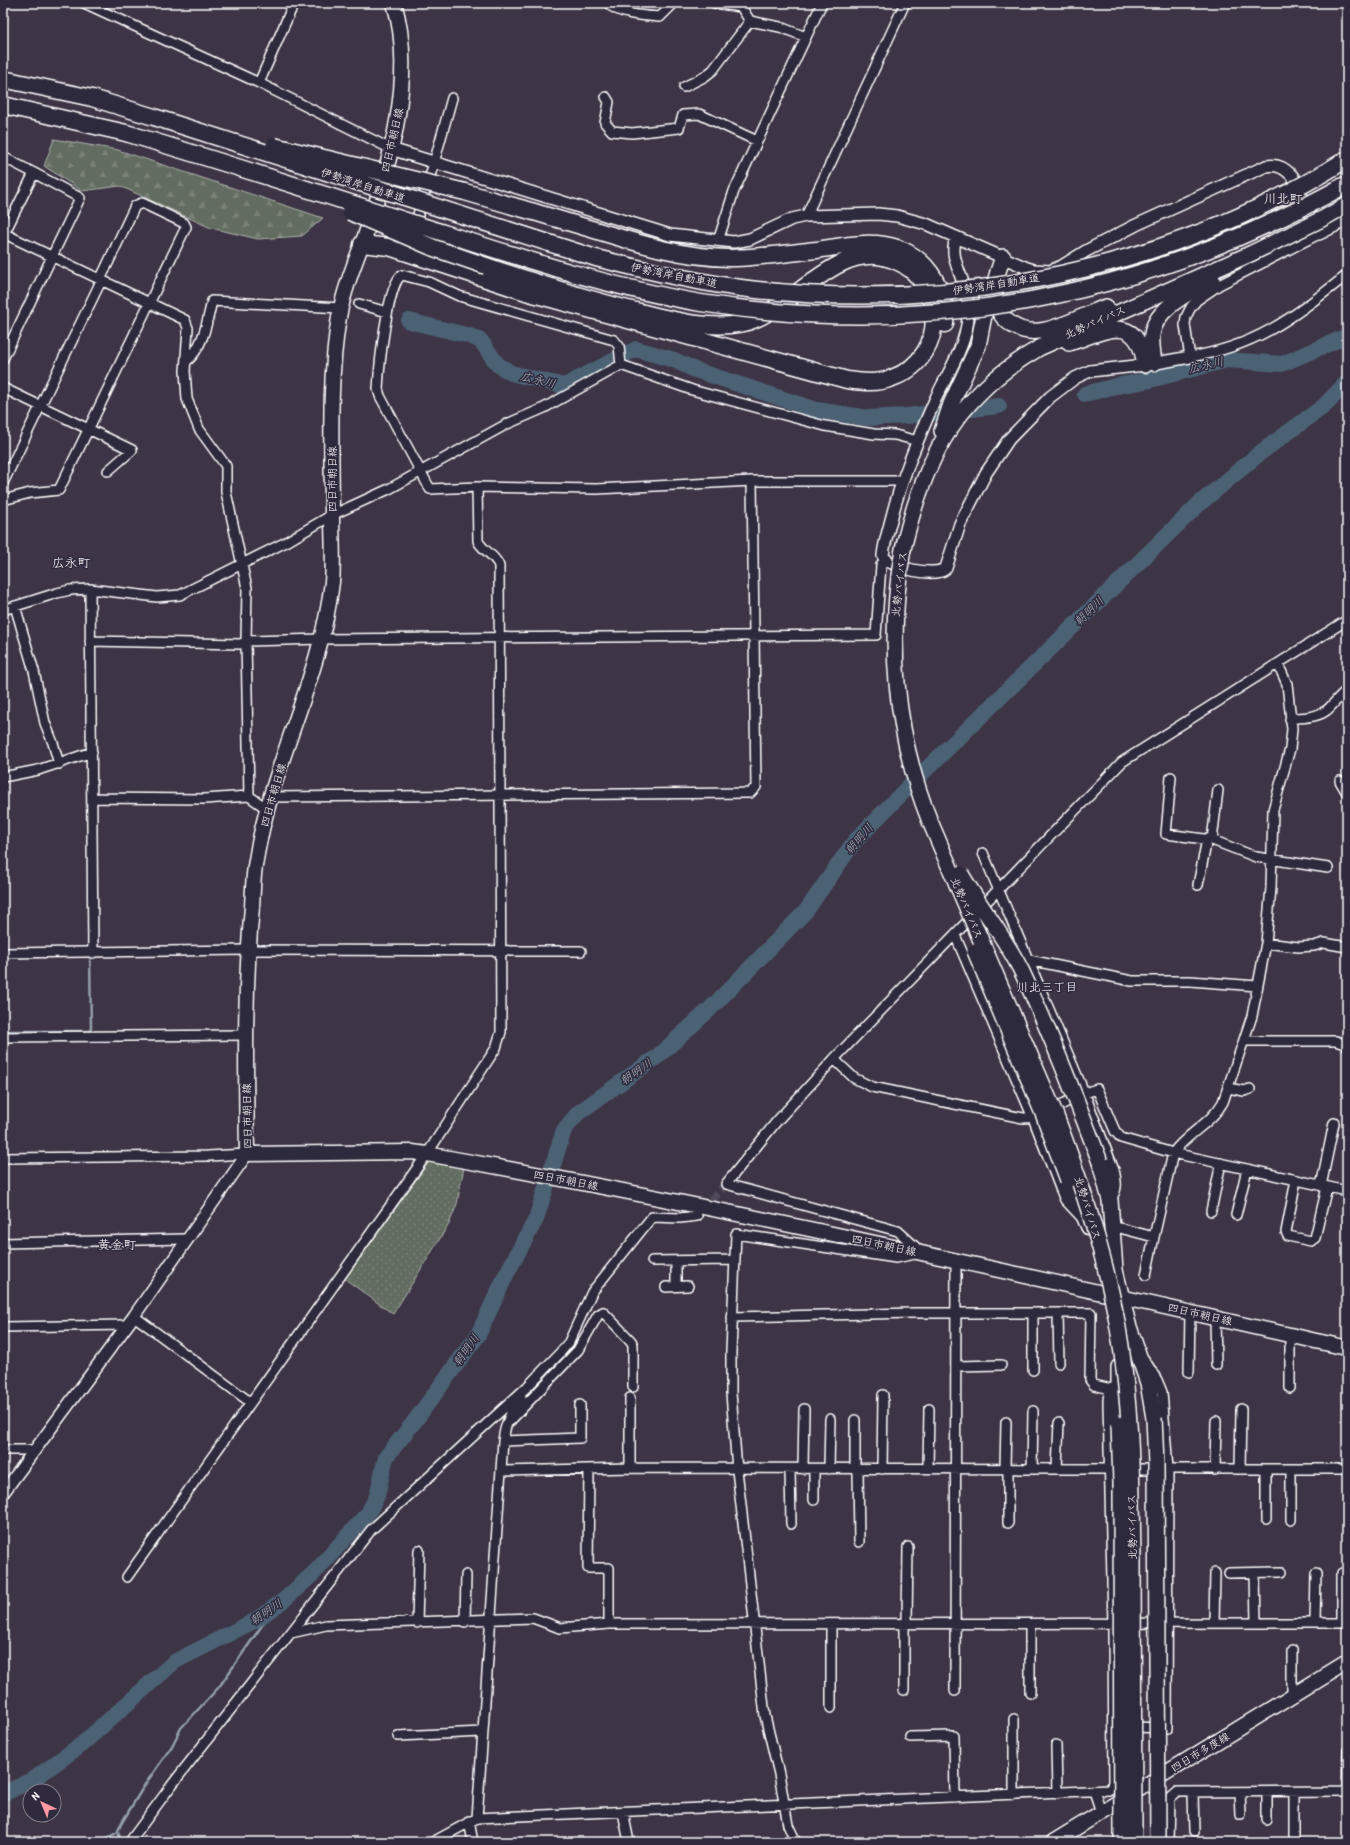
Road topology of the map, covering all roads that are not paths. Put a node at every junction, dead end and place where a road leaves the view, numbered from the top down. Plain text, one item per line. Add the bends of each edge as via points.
1 (84, 3) edge
2 (294, 3) edge
3 (394, 3) edge
4 (608, 3) edge
5 (674, 3) edge
6 (714, 3) edge
7 (822, 3) edge
8 (905, 3) edge
9 (750, 21) junction
10 (806, 37) junction
11 (3, 79) edge
12 (259, 84) junction
13 (684, 87) dead end
14 (606, 97) dead end
15 (452, 98) dead end
16 (3, 105) edge
17 (154, 117) junction
18 (126, 133) junction
19 (757, 141) junction
20 (391, 149) junction
21 (3, 157) edge
22 (1347, 160) edge
23 (434, 163) junction
24 (34, 174) junction
25 (1347, 184) edge
26 (1347, 205) edge
27 (806, 216) junction
28 (1347, 220) edge
29 (3, 234) edge
30 (1319, 234) junction
31 (956, 237) junction
32 (410, 240) dead end
33 (718, 241) junction
34 (362, 244) junction
35 (1250, 254) junction
36 (53, 257) junction
37 (1003, 257) junction
38 (1221, 267) junction
39 (1347, 276) edge
40 (431, 277) junction
41 (100, 280) junction
42 (149, 304) junction
43 (359, 304) dead end
44 (341, 308) junction
45 (387, 312) junction
46 (1190, 357) junction
47 (3, 359) edge
48 (187, 360) junction
49 (1149, 364) junction
50 (620, 365) junction
51 (3, 388) edge
52 (977, 396) junction
53 (40, 406) junction
54 (951, 420) junction
55 (88, 429) junction
56 (918, 441) junction
57 (108, 471) dead end
58 (419, 471) junction
59 (752, 481) junction
60 (903, 481) junction
61 (3, 483) edge
62 (477, 487) junction
63 (3, 500) edge
64 (332, 515) junction
65 (885, 560) junction
66 (243, 564) junction
67 (90, 589) junction
68 (15, 606) junction
69 (3, 610) edge
70 (1347, 620) edge
71 (754, 637) junction
72 (90, 639) junction
73 (500, 639) junction
74 (321, 640) junction
75 (246, 641) junction
76 (1278, 664) junction
77 (1347, 691) edge
78 (1290, 719) junction
79 (907, 749) junction
80 (89, 753) junction
81 (59, 764) junction
82 (3, 777) edge
83 (1171, 777) dead end
84 (1340, 781) dead end
85 (1218, 790) dead end
86 (1347, 793) edge
87 (500, 795) junction
88 (249, 796) junction
89 (92, 798) junction
90 (921, 799) junction
91 (270, 802) junction
92 (1210, 840) junction
93 (983, 853) dead end
94 (1271, 859) junction
95 (1328, 868) dead end
96 (1198, 885) dead end
97 (999, 890) junction
98 (955, 935) junction
99 (1266, 944) junction
100 (1347, 947) edge
101 (248, 950) junction
102 (501, 951) junction
103 (581, 951) dead end
104 (90, 953) junction
105 (3, 954) edge
106 (1029, 960) junction
107 (1257, 986) junction
108 (245, 1035) junction
109 (3, 1037) edge
110 (1244, 1041) junction
111 (1347, 1045) edge
112 (834, 1059) junction
113 (1228, 1088) junction
114 (1250, 1089) dead end
115 (1084, 1092) junction
116 (1033, 1118) junction
117 (1334, 1123) dead end
118 (1173, 1153) junction
119 (246, 1154) junction
120 (431, 1154) junction
121 (3, 1158) edge
122 (1221, 1163) junction
123 (1247, 1169) junction
124 (1296, 1180) junction
125 (1324, 1186) junction
126 (1347, 1191) edge
127 (1110, 1200) junction
128 (1211, 1211) dead end
129 (1236, 1215) dead end
130 (697, 1216) tunnel mouth
131 (1086, 1220) junction
132 (1112, 1226) junction
133 (1154, 1237) junction
134 (186, 1239) junction
135 (3, 1243) edge
136 (922, 1253) junction
137 (735, 1260) junction
138 (956, 1260) junction
139 (652, 1261) dead end
140 (676, 1261) junction
141 (1146, 1269) dead end
142 (666, 1286) dead end
143 (676, 1286) junction
144 (688, 1286) dead end
145 (1114, 1295) junction
146 (1190, 1312) junction
147 (956, 1314) junction
148 (1033, 1314) junction
149 (1058, 1314) junction
150 (134, 1316) junction
151 (732, 1317) junction
152 (1215, 1318) junction
153 (126, 1325) junction
154 (3, 1327) edge
155 (1290, 1335) junction
156 (1136, 1347) junction
157 (1347, 1348) edge
158 (1059, 1363) dead end
159 (1001, 1365) dead end
160 (1216, 1365) dead end
161 (956, 1366) junction
162 (1032, 1370) dead end
163 (1189, 1372) dead end
164 (1115, 1386) junction
165 (527, 1387) junction
166 (633, 1387) dead end
167 (1290, 1388) dead end
168 (882, 1395) dead end
169 (630, 1398) dead end
170 (250, 1402) junction
171 (580, 1405) dead end
172 (1241, 1408) dead end
173 (804, 1409) dead end
174 (929, 1409) dead end
175 (1033, 1411) dead end
176 (830, 1420) dead end
177 (854, 1420) dead end
178 (1216, 1421) dead end
179 (1006, 1422) dead end
180 (1059, 1423) dead end
181 (505, 1427) junction
182 (503, 1441) junction
183 (3, 1450) edge
184 (34, 1450) junction
185 (630, 1468) junction
186 (882, 1468) junction
187 (928, 1468) junction
188 (956, 1468) junction
189 (1007, 1468) junction
190 (790, 1469) junction
191 (803, 1469) junction
192 (814, 1469) junction
193 (828, 1469) junction
194 (856, 1469) junction
195 (1032, 1469) junction
196 (1057, 1469) junction
197 (1110, 1469) junction
198 (1240, 1469) junction
199 (1347, 1469) edge
200 (502, 1470) junction
201 (589, 1470) junction
202 (737, 1470) junction
203 (1168, 1470) junction
204 (1215, 1470) junction
205 (1266, 1470) junction
206 (1291, 1470) junction
207 (3, 1493) edge
208 (814, 1500) dead end
209 (1266, 1519) dead end
210 (1291, 1520) dead end
211 (1008, 1522) dead end
212 (791, 1524) dead end
213 (859, 1542) dead end
214 (908, 1547) dead end
215 (419, 1550) dead end
216 (1282, 1572) dead end
217 (1342, 1572) dead end
218 (1215, 1573) dead end
219 (1229, 1573) dead end
220 (1256, 1573) junction
221 (1316, 1574) dead end
222 (466, 1575) dead end
223 (127, 1576) dead end
224 (490, 1620) junction
225 (465, 1622) junction
226 (1315, 1622) junction
227 (417, 1623) junction
228 (905, 1623) junction
229 (956, 1623) junction
230 (1214, 1623) junction
231 (1256, 1623) junction
232 (1344, 1623) edge
233 (610, 1624) junction
234 (755, 1624) junction
235 (831, 1624) junction
236 (1030, 1624) junction
237 (1167, 1624) junction
238 (1113, 1625) junction
239 (291, 1633) junction
240 (1292, 1650) dead end
241 (1347, 1662) edge
242 (904, 1690) dead end
243 (956, 1691) dead end
244 (1030, 1693) dead end
245 (1292, 1696) junction
246 (831, 1708) dead end
247 (1014, 1719) dead end
248 (1113, 1726) junction
249 (1142, 1727) junction
250 (482, 1732) junction
251 (398, 1736) dead end
252 (910, 1737) dead end
253 (1056, 1745) dead end
254 (1347, 1752) edge
255 (1141, 1788) junction
256 (1094, 1791) junction
257 (1347, 1791) edge
258 (1193, 1792) junction
259 (1240, 1792) junction
260 (1267, 1792) junction
261 (1294, 1792) junction
262 (1057, 1793) junction
263 (1014, 1795) junction
264 (955, 1797) junction
265 (784, 1804) junction
266 (623, 1812) junction
267 (1101, 1812) junction
268 (1241, 1815) dead end
269 (473, 1819) junction
270 (1267, 1819) dead end
271 (1194, 1832) dead end
272 (132, 1842) edge
273 (433, 1842) edge
274 (473, 1842) edge
275 (629, 1842) edge
276 (796, 1842) edge
277 (1053, 1842) edge
278 (1122, 1842) edge
279 (1134, 1842) edge
280 (1140, 1842) edge
281 (1158, 1842) edge
282 (1169, 1842) edge
283 (1294, 1842) edge

1 - 12 street
2 - 12 street
3 - 20 main road, 四日市朝日線 via 402,53 400,101
4 - 5 street via 611,7 637,15 660,17
6 - 9 street via 741,7
7 - 10 street
8 - 27 street
9 - 10 street via 780,27
9 - 13 street via 713,70
10 - 19 street
11 - 17 highway, 伊勢湾岸自動車道 via 92,98
12 - 20 street
14 - 19 street via 609,102 605,124 612,131 632,133 679,128 683,115 699,114
15 - 23 street
16 - 18 highway, 伊勢湾岸自動車道
17 - 22 highway, 伊勢湾岸自動車道, bridge via 596,258 706,282 803,294 902,295 948,292 1071,272 1178,241 1288,194
17 - 40 highway, bridge via 465,192 670,251 715,257 751,257 847,245 889,246 920,261 931,274 943,298 945,322 939,348 923,370 904,384 869,392 817,382
18 - 25 highway, 伊勢湾岸自動車道, bridge via 588,277 698,302 799,314 854,316 949,312 1027,302 1068,293 1125,279 1211,249 1298,211
18 - 34 highway, bridge via 182,156 335,206 434,248 536,283 588,299 671,319 705,325 740,324 751,321 782,304 830,270 868,256 895,260 917,275 930,296 935,323 921,358 903,374 879,382 848,380 526,292 389,247
19 - 33 street via 734,191
20 - 23 street
20 - 34 main road, 四日市朝日線
21 - 24 street
23 - 32 street
23 - 33 street via 670,236
24 - 29 street
24 - 36 street via 80,198
26 - 35 highway, 北勢バイパス, bridge
27 - 31 street via 898,216 926,224
27 - 33 street via 750,239
28 - 30 street
29 - 36 street
30 - 37 street via 1293,177 1287,170 1273,165 1136,225 1050,271 1034,270
30 - 46 street via 1219,285 1197,300 1186,316
31 - 37 street
31 - 56 street via 953,253 966,292 968,323 958,355
34 - 40 highway via 386,258
34 - 44 main road, 四日市朝日線
35 - 38 highway, 北勢バイパス
35 - 49 highway via 1163,312 1152,334
36 - 41 street
36 - 47 street
37 - 38 highway via 994,292 999,311 1010,324 1033,332 1050,329 1185,276
37 - 54 highway via 989,292 978,346 955,395
38 - 52 highway, 北勢バイパス via 1039,348 1003,371
39 - 46 street via 1254,340 1215,353
40 - 45 street via 398,277
40 - 50 street via 458,296 614,340 619,346
41 - 42 street
41 - 42 street via 135,206 142,203 184,223 186,227
41 - 53 street
42 - 48 street via 185,320 188,328
42 - 55 street
43 - 45 street
44 - 48 street via 212,301 201,340 195,354
44 - 64 main road, 四日市朝日線 via 333,368
45 - 58 street via 378,389
46 - 49 street
48 - 66 street via 187,399 199,429 226,466 226,492 230,517
49 - 52 highway via 1137,338 1128,331 1116,329 1039,354
49 - 65 street via 1082,373 1035,411 1009,439 975,492 955,539 949,563 943,571 929,573
50 - 56 street via 692,390 825,426 895,435
50 - 58 street via 544,408 507,424
51 - 53 street
52 - 54 highway
53 - 55 street
53 - 61 street
54 - 79 highway, 北勢バイパス, bridge via 914,507 903,550 896,596 894,646 899,702
55 - 57 street via 132,450
55 - 63 street via 59,490 30,493
56 - 60 street
58 - 62 street via 430,489
58 - 64 street via 389,489
59 - 60 street
59 - 62 street via 598,489
59 - 71 street
60 - 65 street via 883,548
62 - 73 street via 478,541 499,566
64 - 66 street
64 - 74 main road, 四日市朝日線 via 332,581
65 - 71 street via 882,565 876,635
66 - 67 street via 180,595 170,597
66 - 75 street via 247,588
67 - 68 street via 56,592
67 - 72 street
68 - 69 street
68 - 81 street via 34,671 45,723
70 - 76 street
71 - 73 street
71 - 87 street via 756,787 750,793
72 - 75 street via 241,644
72 - 80 street
73 - 74 street
73 - 87 street
74 - 75 street
74 - 91 main road, 四日市朝日線
75 - 88 street
76 - 78 street via 1287,684
76 - 97 street via 1122,762 1073,810
77 - 78 street via 1339,695 1327,710 1318,716
78 - 94 street via 1290,745 1273,810
79 - 90 highway, 北勢バイパス, bridge
79 - 131 highway, bridge via 918,801 935,852
80 - 81 street
80 - 89 street
81 - 82 street
83 - 92 street via 1166,834
84 - 86 street
85 - 92 street
87 - 91 street
87 - 102 street
88 - 89 street via 204,799
88 - 91 street via 263,806
89 - 104 street
90 - 127 highway, bridge via 954,862 1022,971 1078,1103 1100,1162
90 - 279 highway, 北勢バイパス, bridge via 1069,1152 1088,1206 1116,1316 1124,1368 1132,1480
91 - 101 main road, 四日市朝日線 via 256,859
92 - 94 street
92 - 96 street
93 - 97 street
94 - 95 street
94 - 99 street
97 - 98 street
97 - 106 street
98 - 112 street
98 - 116 street
99 - 100 street via 1303,947 1324,943
99 - 107 street
101 - 102 street
101 - 104 street
101 - 108 main road, 四日市朝日線
102 - 103 street
102 - 120 street via 501,1032 496,1048
104 - 105 street
106 - 107 street via 1132,981 1190,981
106 - 115 street
107 - 110 street via 1252,1016
108 - 109 street
108 - 119 main road, 四日市朝日線
110 - 111 street via 1336,1041
110 - 113 street
112 - 116 street via 854,1078 872,1087
112 - 136 street via 726,1184 898,1231
113 - 114 street via 1244,1091
113 - 118 street via 1218,1112 1182,1142
115 - 116 street
115 - 118 street via 1097,1089 1115,1131 1121,1138
115 - 127 street via 1114,1170 1117,1188
116 - 131 street via 1065,1200
117 - 125 street
118 - 122 street
118 - 133 street
119 - 120 main road, 四日市朝日線
119 - 121 street
119 - 134 street
120 - 136 main road, 四日市朝日線 via 660,1198
120 - 170 street
122 - 123 street
122 - 128 street
123 - 124 street
123 - 129 street
124 - 125 street
124 - 125 street via 1286,1232 1288,1236 1311,1241 1315,1238
125 - 126 street
127 - 132 highway
130 - 165 street via 652,1217 592,1292 569,1342
131 - 145 highway
132 - 133 street
132 - 145 highway
133 - 141 street
134 - 135 street
134 - 150 street
136 - 137 street via 896,1258 736,1234
136 - 138 main road, 四日市朝日線
137 - 140 street
137 - 151 street
138 - 145 main road, 四日市朝日線
138 - 147 street
139 - 140 street
140 - 143 street
142 - 143 street
143 - 144 street
145 - 146 main road, 四日市朝日線
145 - 156 highway
145 - 164 highway via 1118,1343
146 - 152 main road, 四日市朝日線
146 - 163 street
147 - 148 street
147 - 151 street
147 - 161 street
148 - 149 street
148 - 162 street
149 - 158 street
149 - 164 street via 1091,1313 1090,1380 1094,1385
150 - 153 street
150 - 170 street
151 - 202 street via 731,1393
152 - 155 main road, 四日市朝日線
152 - 160 street
153 - 154 street
153 - 184 street
155 - 157 main road, 四日市朝日線
155 - 167 street
156 - 203 street via 1152,1370 1162,1392
156 - 281 highway, bridge via 1148,1383 1154,1418
159 - 161 street
161 - 188 street
164 - 197 street via 1108,1396
164 - 278 highway, bridge via 1121,1482
165 - 181 street
165 - 239 street via 381,1519
166 - 181 street via 633,1345 603,1312 598,1315 578,1350
168 - 186 street
169 - 185 street
170 - 223 street
171 - 182 street via 580,1438
172 - 198 street
173 - 191 street
174 - 187 street
175 - 195 street
176 - 193 street
177 - 194 street
178 - 204 street
179 - 189 street
180 - 196 street
181 - 182 street
182 - 200 street
183 - 184 street
184 - 207 street
185 - 201 street
185 - 202 street
186 - 187 street
186 - 194 street
187 - 188 street
188 - 189 street
188 - 229 street
189 - 195 street
189 - 211 street
190 - 191 street
190 - 202 street
190 - 212 street
191 - 192 street
192 - 193 street
192 - 208 street
193 - 194 street
194 - 213 street
195 - 196 street
196 - 197 street
197 - 203 street
197 - 238 street
198 - 204 street
198 - 205 street
199 - 206 street
200 - 201 street
200 - 224 street
201 - 233 street via 588,1568 609,1568
202 - 234 street
203 - 204 street
203 - 237 street
205 - 206 street
205 - 209 street
206 - 210 street
214 - 228 street
215 - 227 street
216 - 220 street
217 - 232 street
218 - 230 street
219 - 220 street
220 - 231 street
221 - 226 street
222 - 225 street
224 - 225 street
224 - 233 street via 533,1618 560,1628
224 - 250 street
225 - 227 street
226 - 231 street
226 - 232 street
227 - 239 street via 326,1625
228 - 229 street
228 - 235 street
228 - 242 street
229 - 236 street
229 - 243 street
230 - 231 street
230 - 237 street
233 - 234 street
234 - 235 street
234 - 265 street via 765,1716
235 - 246 street
236 - 238 street
236 - 244 street
237 - 238 street
237 - 249 street via 1167,1728
238 - 248 street
239 - 272 street via 170,1786
240 - 245 street
241 - 245 main road, 四日市多度線
245 - 255 main road, 四日市多度線
247 - 263 street
248 - 249 street
248 - 256 street via 1114,1783 1109,1790
249 - 255 street
250 - 251 street
250 - 269 street
252 - 264 street via 954,1736
253 - 262 street
254 - 257 street
255 - 267 main road, 四日市多度線
255 - 280 street
256 - 262 street
256 - 267 street
257 - 261 street
258 - 259 street
258 - 271 street
258 - 282 street via 1177,1792 1170,1798
259 - 260 street
259 - 268 street
260 - 261 street
260 - 270 street
261 - 283 street
262 - 263 street
263 - 264 street
264 - 265 street
265 - 266 street
265 - 276 street via 788,1825
266 - 269 street
266 - 275 street
267 - 277 main road, 四日市多度線
269 - 273 street
269 - 274 street

